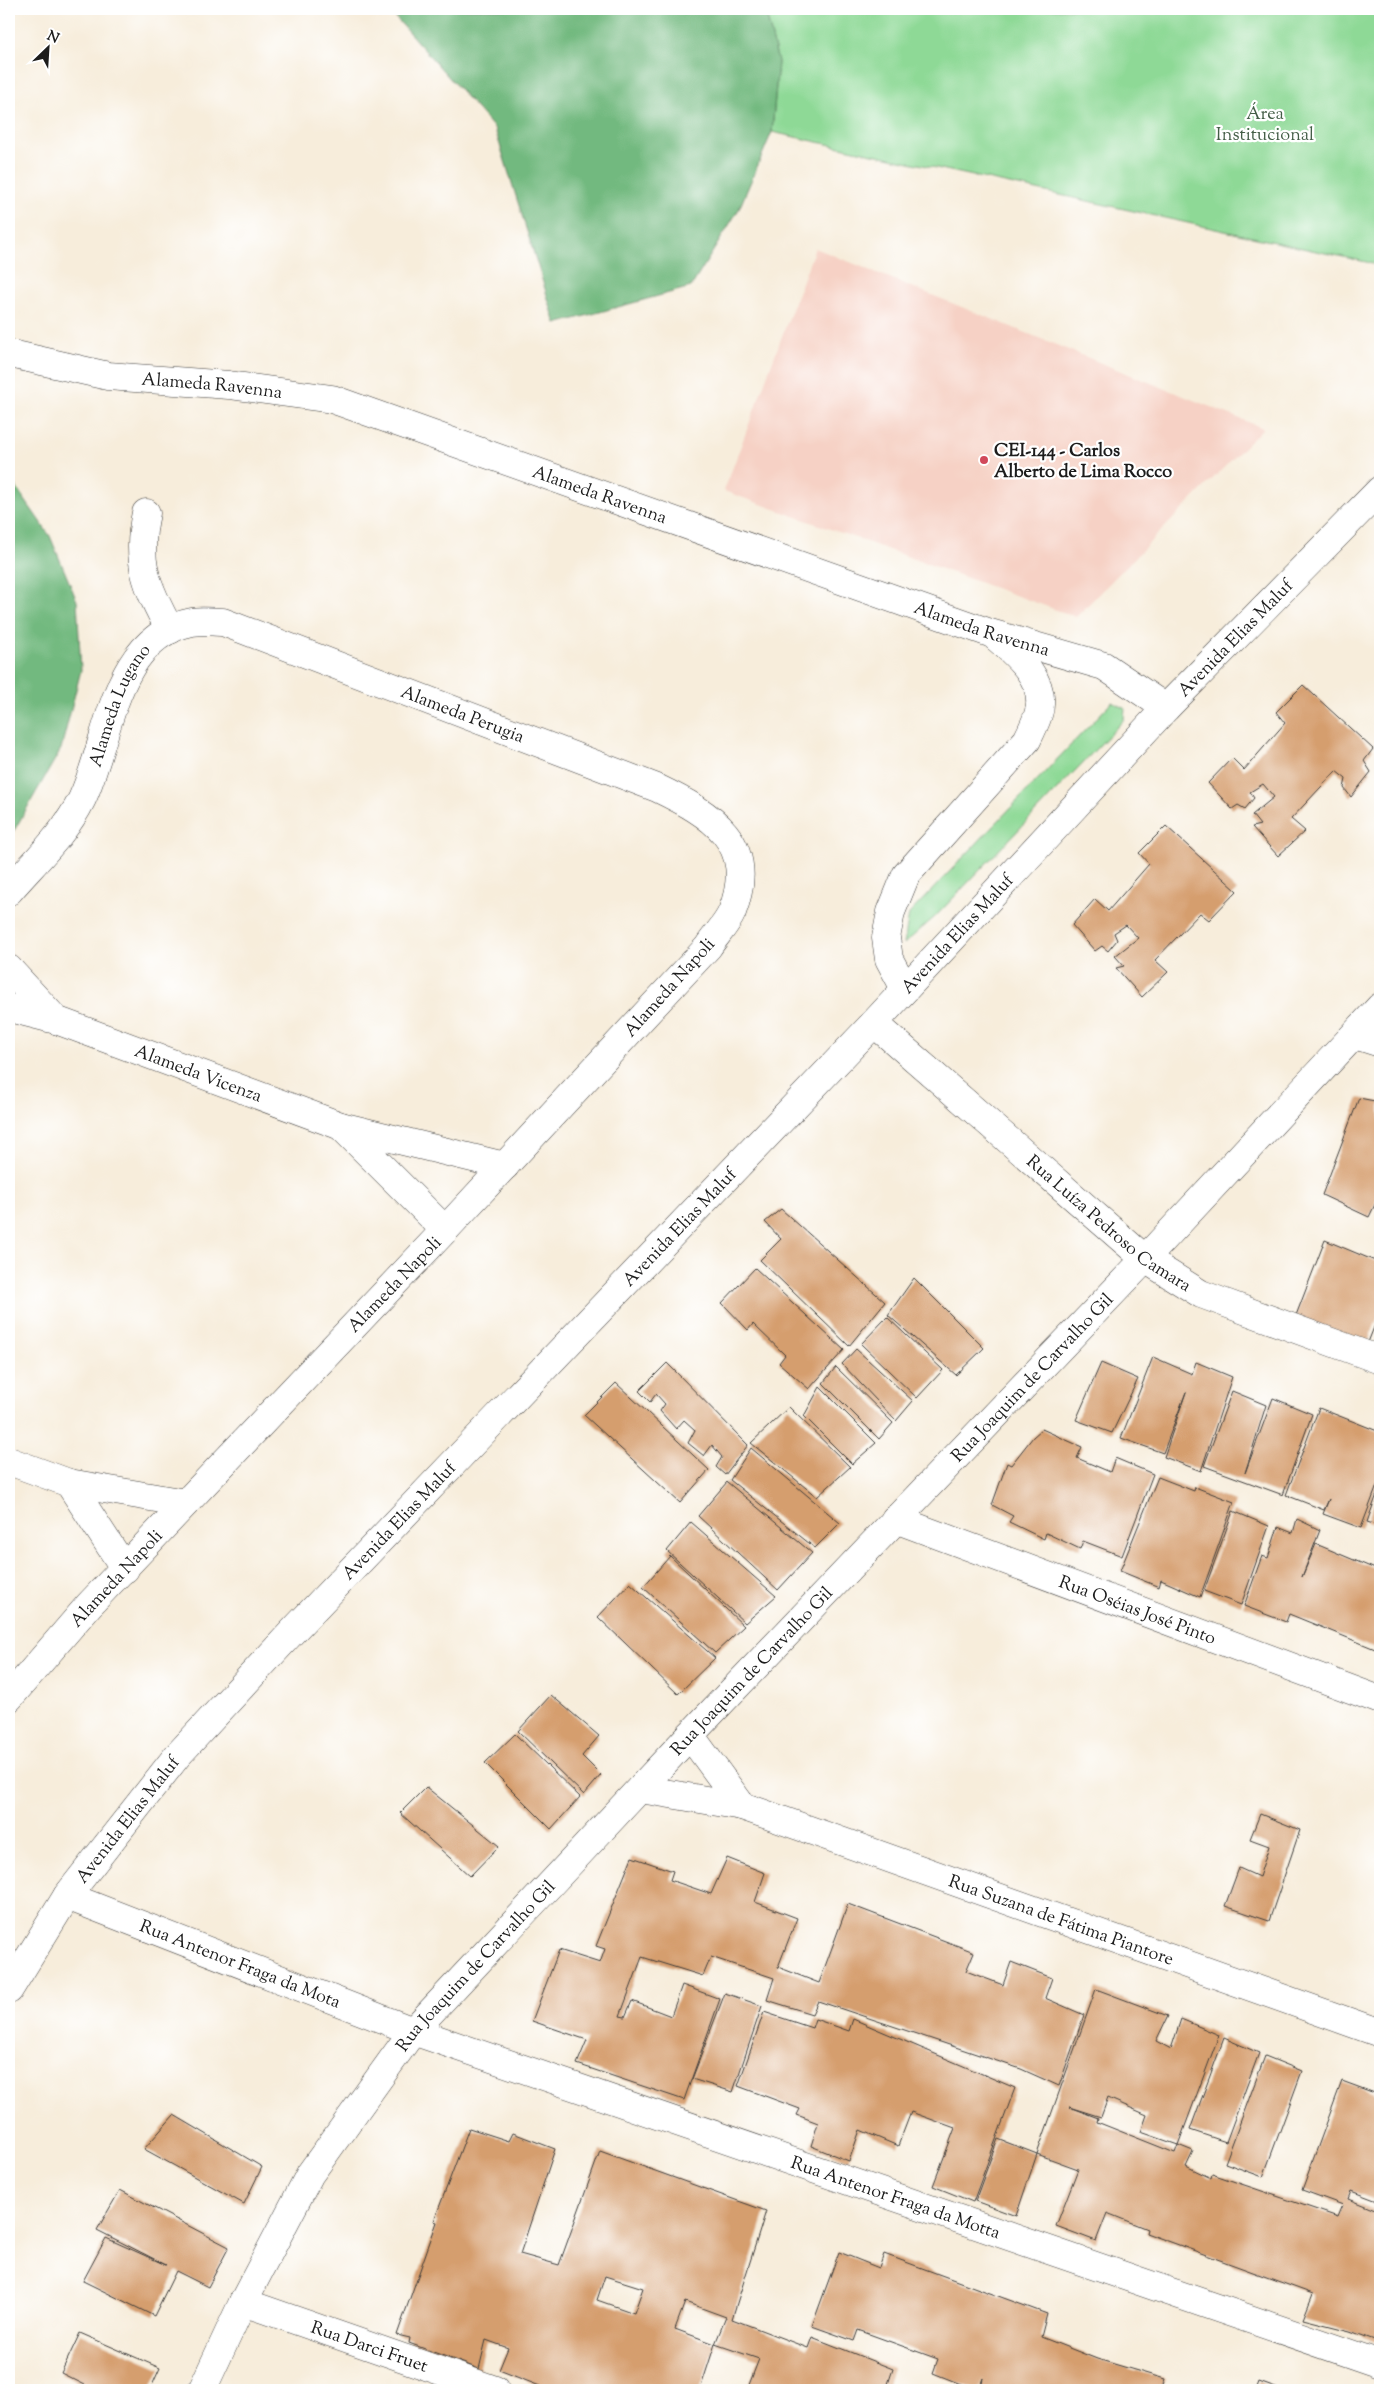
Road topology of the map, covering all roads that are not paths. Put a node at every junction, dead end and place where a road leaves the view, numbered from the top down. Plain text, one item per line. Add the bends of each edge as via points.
1 (11, 354) dead end
2 (1380, 490) edge
3 (146, 513) dead end
4 (170, 630) junction
5 (990, 633) junction
6 (1166, 708) junction
7 (736, 851) joint
8 (9, 891) edge
9 (9, 969) edge
10 (905, 989) junction
11 (1380, 1007) edge
12 (9, 1008) edge
13 (56, 1020) junction
14 (874, 1023) junction
15 (1355, 1034) junction
16 (1380, 1043) edge
17 (341, 1126) junction
18 (505, 1166) junction
19 (445, 1230) junction
20 (1145, 1259) junction
21 (1380, 1360) edge
22 (9, 1461) edge
23 (69, 1484) junction
24 (185, 1503) junction
25 (895, 1519) junction
26 (125, 1569) junction
27 (9, 1698) edge
28 (1380, 1700) edge
29 (690, 1735) junction
30 (640, 1789) junction
31 (742, 1806) junction
32 (67, 1896) junction
33 (9, 1990) edge
34 (413, 2031) junction
35 (1380, 2033) edge
36 (244, 2302) junction
37 (1380, 2364) edge
38 (202, 2390) edge
39 (495, 2390) edge

1 - 5 street, Alameda Ravenna via 108,376 229,385 332,399
2 - 6 street, Avenida Elias Maluf
3 - 4 street, Alameda Lugano via 140,539 143,564 152,596
4 - 7 street, Alameda Perugia via 193,621 223,622 657,788 695,806 721,827
4 - 8 street, Alameda Lugano via 146,647 128,669 82,799 67,826
5 - 6 street, Alameda Ravenna via 1104,666
5 - 10 street via 1030,670 1038,692 1039,713 1027,740 906,875 891,912 886,938 889,959
6 - 10 street, Avenida Elias Maluf
7 - 18 street, Alameda Napoli via 740,880 732,913 708,947
9 - 13 street, Alameda Vicenza
10 - 14 street, Avenida Elias Maluf
11 - 15 street, Rua Joaquim de Carvalho Gil
12 - 13 street, Alameda Vicenza
13 - 17 street, Alameda Vicenza
14 - 20 street, Rua Luíza Pedroso Camara
14 - 32 street, Avenida Elias Maluf via 177,1756
15 - 16 street
15 - 20 street, Rua Joaquim de Carvalho Gil
17 - 18 street, Alameda Vicenza
17 - 19 street, Alameda Vicenza
18 - 19 street, Alameda Napoli
19 - 24 street, Alameda Napoli
20 - 21 street, Rua Luíza Pedroso Camara via 1201,1294
20 - 25 street, Rua Joaquim de Carvalho Gil
22 - 23 street
23 - 24 street
23 - 26 street
24 - 26 street, Alameda Napoli
25 - 28 street, Rua Oséias José Pinto
25 - 29 street, Rua Joaquim de Carvalho Gil
26 - 27 street, Alameda Napoli via 89,1605
29 - 30 street, Rua Joaquim de Carvalho Gil
29 - 31 street
30 - 31 street, Rua Suzana de Fátima Piantore
30 - 34 street, Rua Joaquim de Carvalho Gil
31 - 35 street, Rua Suzana de Fátima Piantore
32 - 33 street, Avenida Elias Maluf
32 - 34 street, Rua Antenor Fraga da Mota
34 - 36 street, Rua Joaquim de Carvalho Gil via 310,2174
34 - 37 street, Rua Antenor Fraga da Motta
36 - 38 street, Rua Joaquim de Carvalho Gil
36 - 39 street, Rua Darci Fruet

